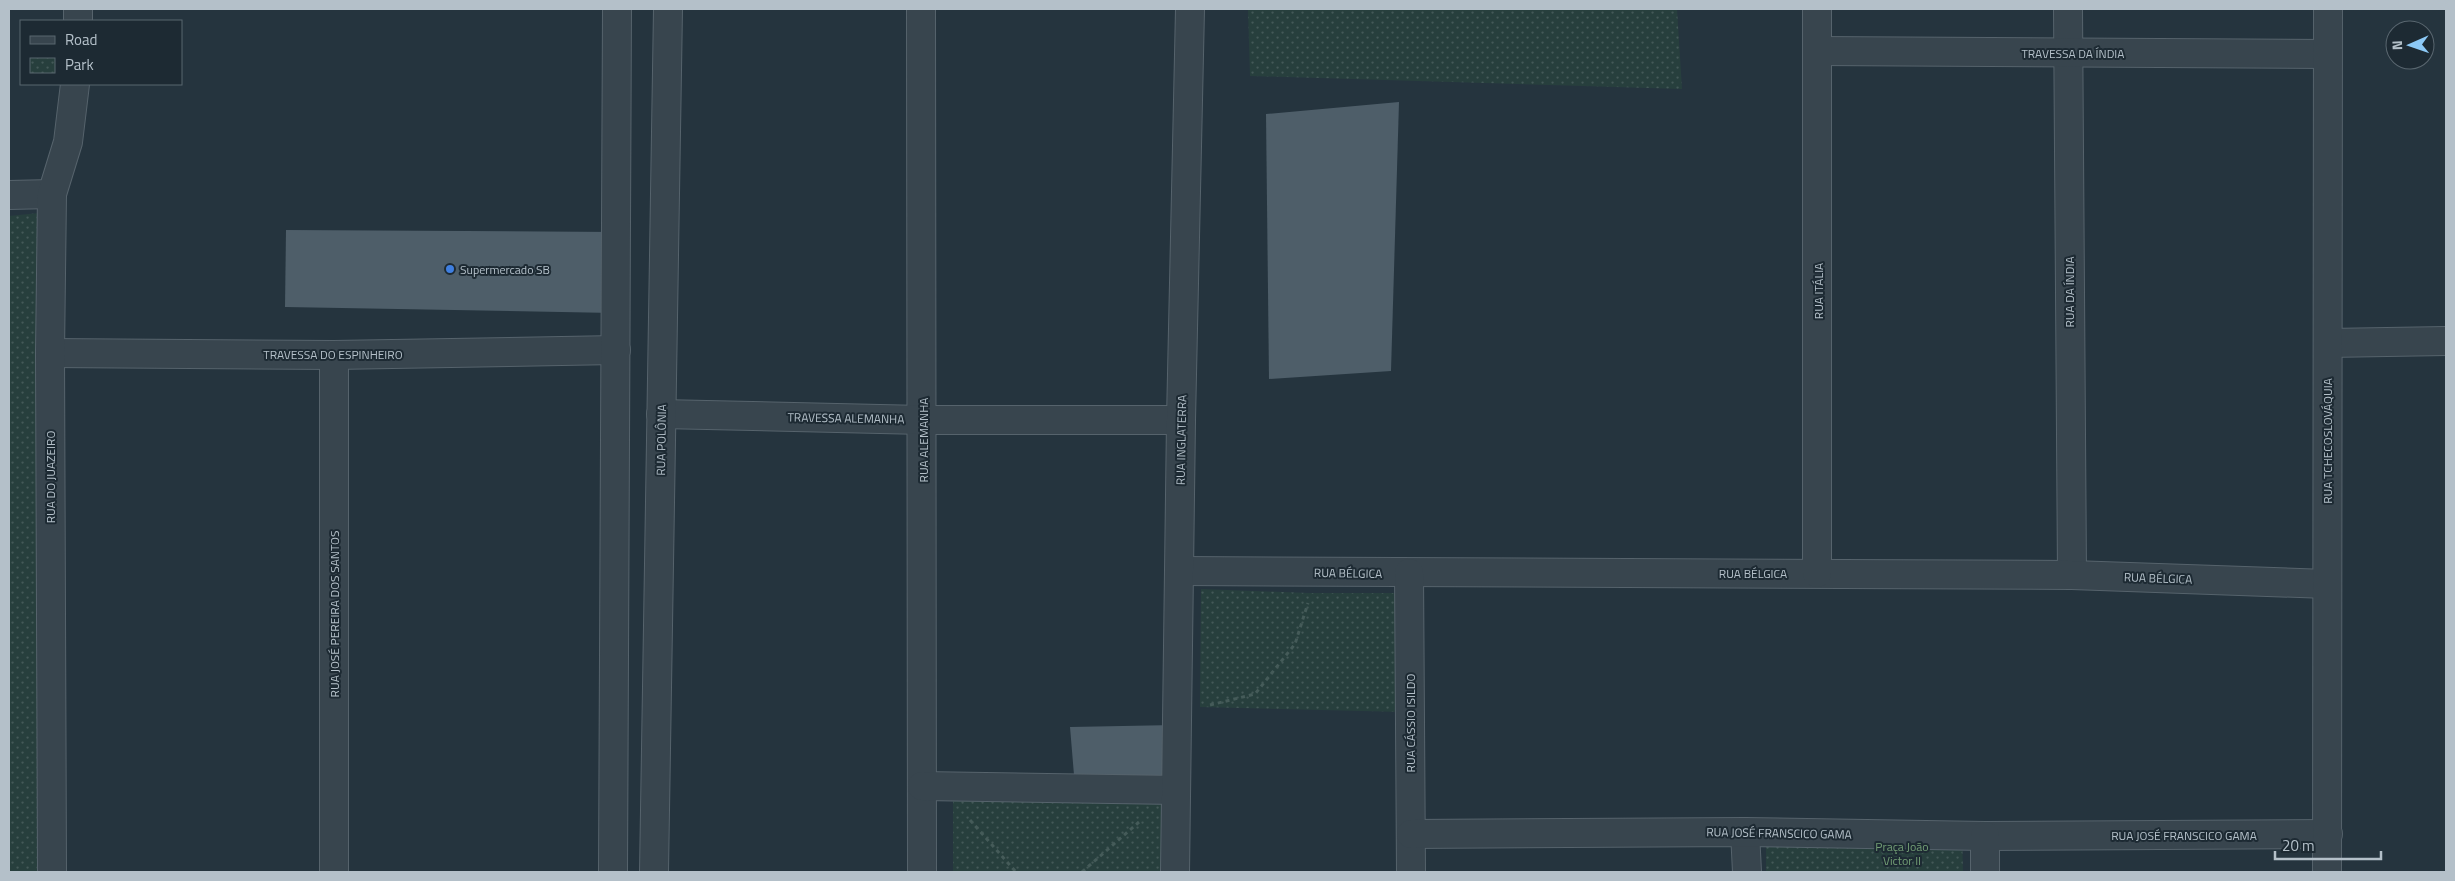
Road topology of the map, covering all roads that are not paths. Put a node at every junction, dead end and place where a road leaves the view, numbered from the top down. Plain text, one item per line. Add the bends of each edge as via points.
1 (618, 9) edge
2 (668, 9) edge
3 (921, 9) edge
4 (1190, 9) edge
5 (1817, 9) edge
6 (2068, 9) edge
7 (2328, 9) edge
8 (1818, 51) junction
9 (2068, 54) junction
10 (2327, 54) junction
11 (75, 85) edge
12 (52, 194) junction
13 (9, 195) edge
14 (2446, 341) edge
15 (2328, 343) junction
16 (616, 350) junction
17 (50, 353) junction
18 (334, 355) junction
19 (661, 414) junction
20 (923, 420) junction
21 (1181, 420) junction
22 (1180, 571) junction
23 (1410, 573) junction
24 (1817, 573) junction
25 (2072, 575) junction
26 (2326, 584) junction
27 (922, 786) junction
28 (1176, 790) junction
29 (1746, 832) junction
30 (1411, 834) junction
31 (2328, 834) junction
32 (1985, 836) junction
33 (52, 872) edge
34 (334, 872) edge
35 (613, 872) edge
36 (654, 872) edge
37 (922, 872) edge
38 (1175, 872) edge
39 (1411, 872) edge
40 (1747, 872) edge
41 (1985, 872) edge
42 (2327, 872) edge

1 - 16 street
2 - 19 street, RUA POLÔNIA
3 - 20 street, RUA ALEMANHA
4 - 21 street, RUA INGLATERRA
5 - 8 street, RUA ITÁLIA
6 - 9 street, RUA DA ÍNDIA
7 - 10 street, RUA TCHECOSLOVÁQUIA
8 - 9 street, TRAVESSA DA ÍNDIA
8 - 24 street, RUA ITÁLIA
9 - 10 street, TRAVESSA DA ÍNDIA
9 - 25 street, RUA DA ÍNDIA
10 - 15 street, RUA TCHECOSLOVÁQUIA
11 - 12 street, RUA DO JUAZEIRO via 68,142
12 - 13 street
12 - 17 street, RUA DO JUAZEIRO
14 - 15 street
15 - 26 street, RUA TCHECOSLOVÁQUIA
16 - 18 street, TRAVESSA DO ESPINHEIRO
16 - 35 street
17 - 18 street, TRAVESSA DO ESPINHEIRO
17 - 33 street, RUA DO JUAZEIRO
18 - 34 street, RUA JOSÉ PEREIRA DOS SANTOS
19 - 20 street, TRAVESSA ALEMANHA
19 - 36 street, RUA POLÔNIA
20 - 21 street, TRAVESSA ALEMANHA
20 - 27 street, RUA ALEMANHA
21 - 22 street, RUA INGLATERRA
22 - 23 street, RUA BÉLGICA
22 - 28 street, RUA INGLATERRA
23 - 24 street, RUA BÉLGICA
23 - 30 street, RUA CÁSSIO ISILDO
24 - 25 street, RUA BÉLGICA
25 - 26 street, RUA BÉLGICA
26 - 31 street, RUA TCHECOSLOVÁQUIA
27 - 28 street
27 - 37 street, RUA ALEMANHA
28 - 38 street, RUA INGLATERRA
29 - 30 street, RUA JOSÉ FRANSCICO GAMA
29 - 32 street, RUA JOSÉ FRANSCICO GAMA
29 - 40 street
30 - 39 street, RUA CÁSSIO ISILDO
31 - 32 street, RUA JOSÉ FRANSCICO GAMA
31 - 42 street, RUA TCHECOSLOVÁQUIA
32 - 41 street

